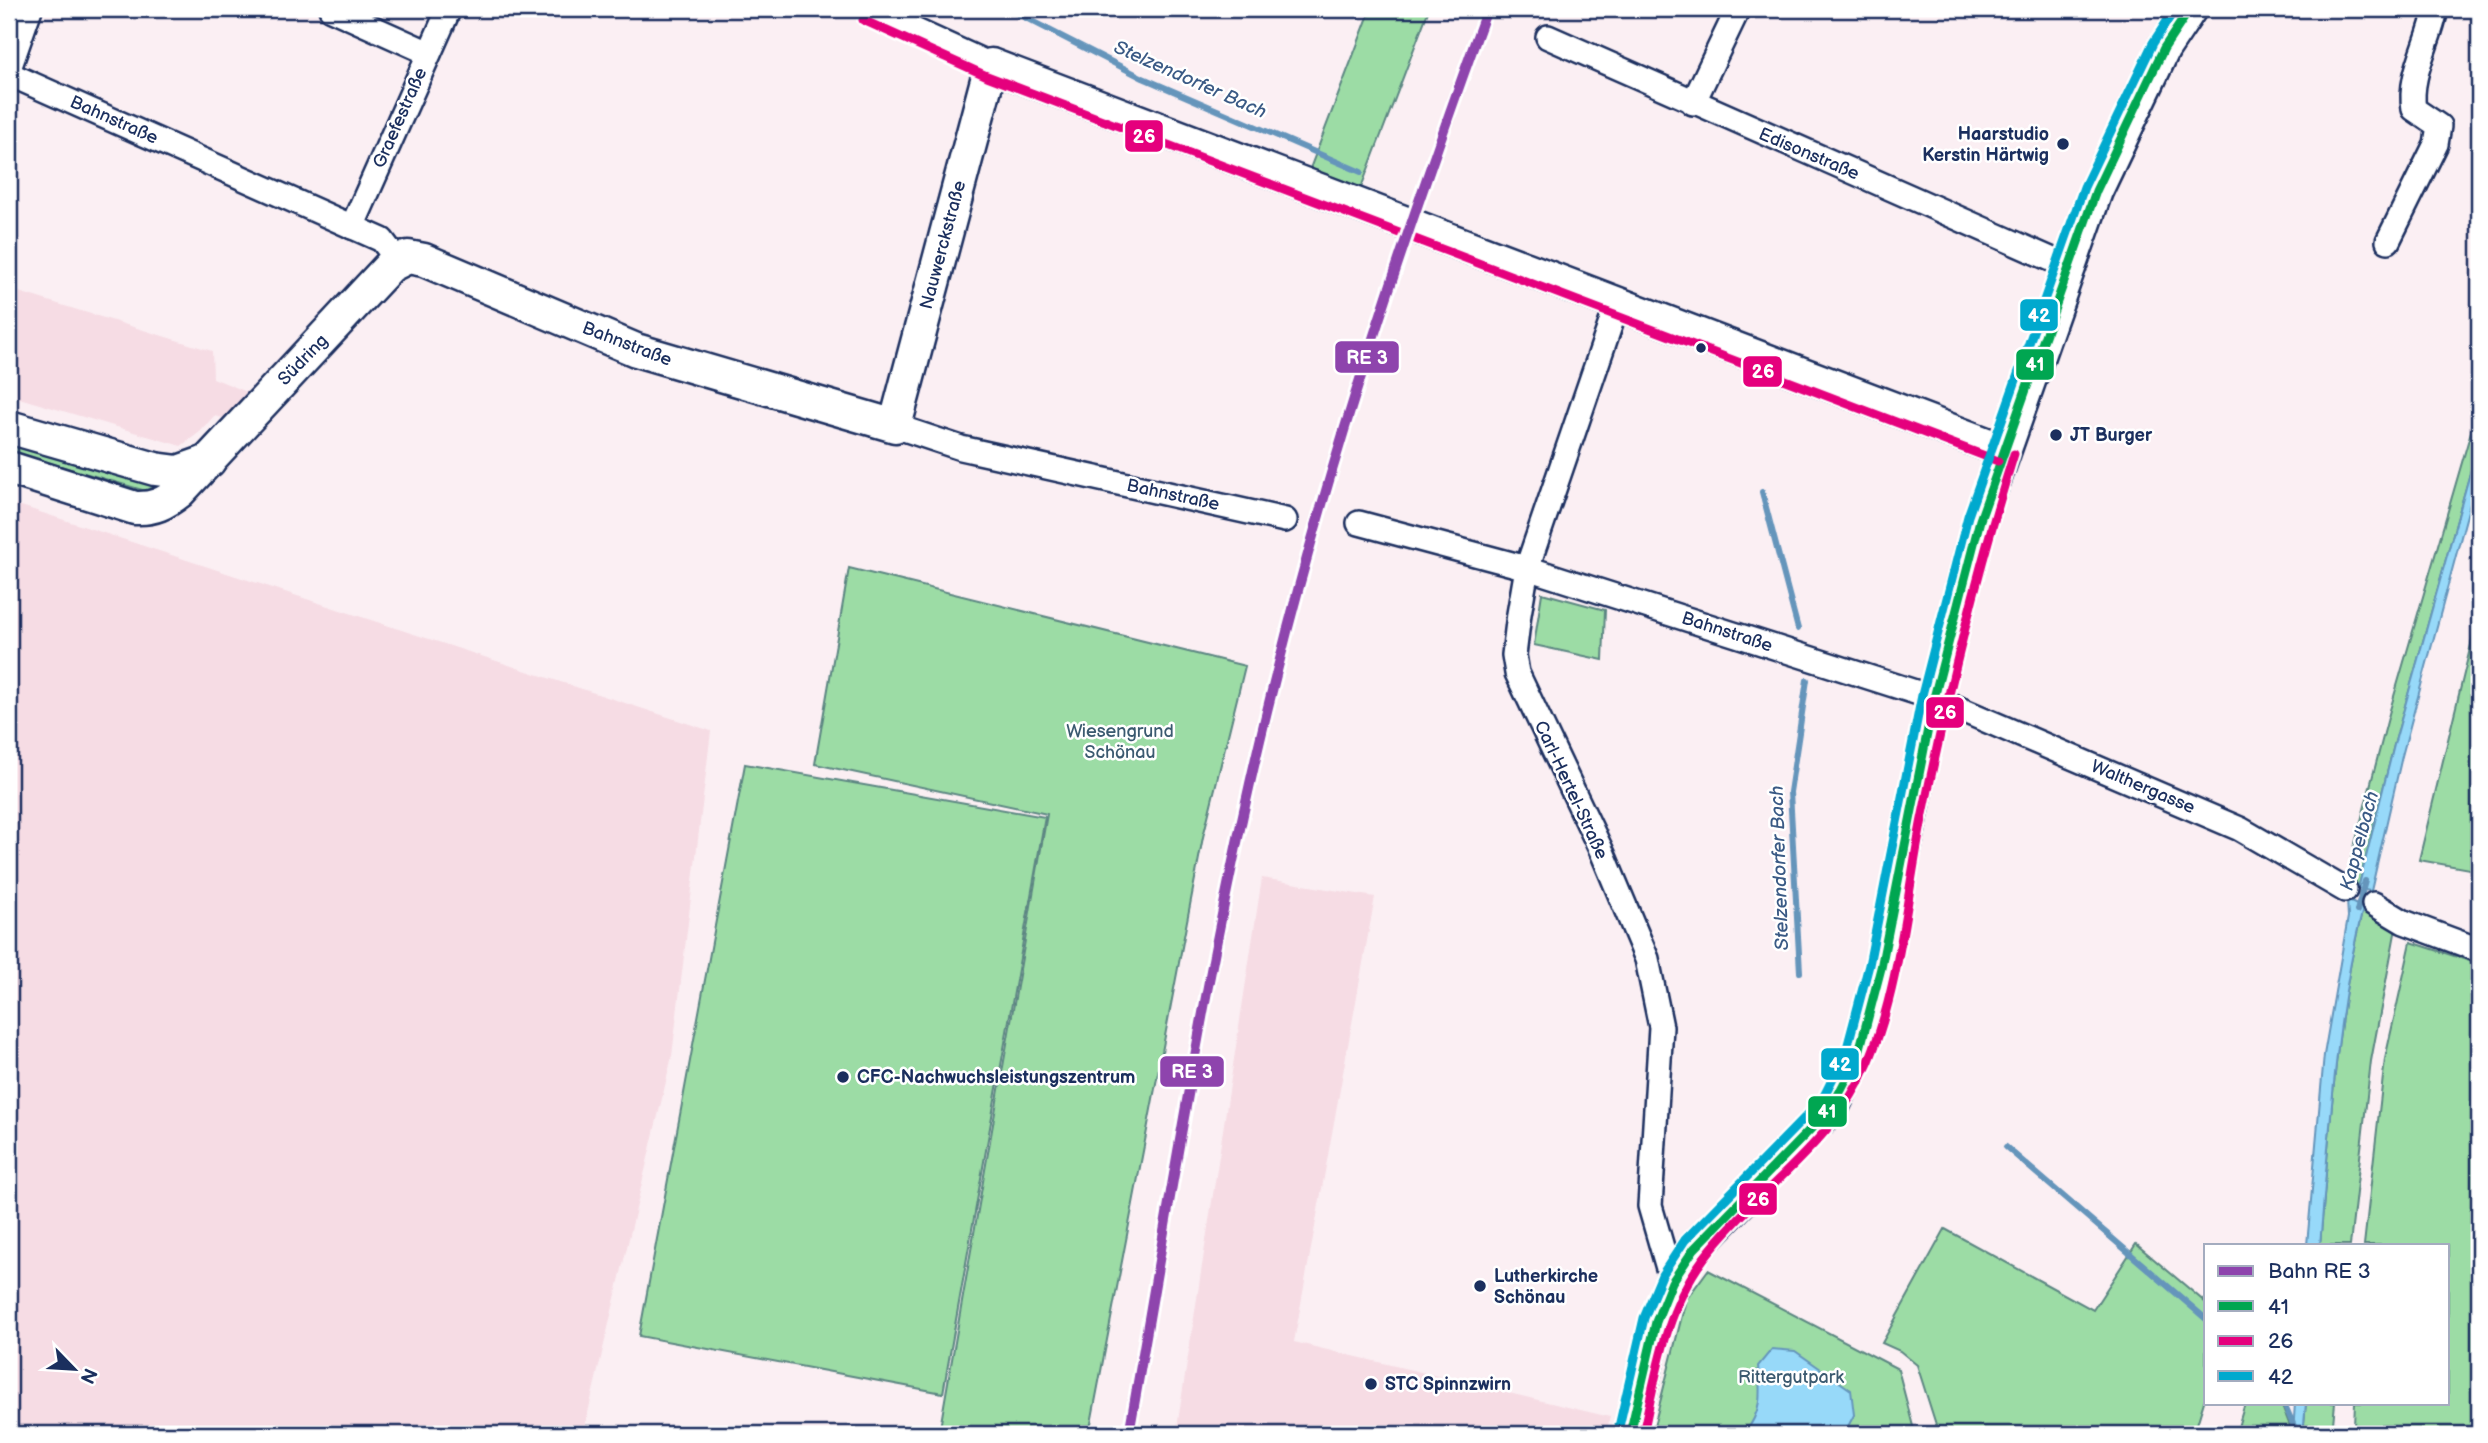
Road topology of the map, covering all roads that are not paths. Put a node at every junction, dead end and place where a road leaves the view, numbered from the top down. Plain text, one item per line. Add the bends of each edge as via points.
1 (30, 9) edge
2 (331, 9) edge
3 (449, 9) edge
4 (868, 9) edge
5 (1738, 9) edge
6 (2190, 9) edge
7 (2436, 9) edge
8 (1548, 37) dead end
9 (429, 53) junction
10 (991, 65) junction
11 (9, 71) edge
12 (1693, 103) junction
13 (352, 227) junction
14 (2388, 241) dead end
15 (397, 260) junction
16 (2071, 268) junction
17 (1617, 305) junction
18 (9, 426) edge
19 (895, 426) junction
20 (2002, 450) junction
21 (209, 461) junction
22 (9, 468) edge
23 (1285, 520) dead end
24 (1359, 523) dead end
25 (1527, 568) junction
26 (1934, 698) junction
27 (2344, 890) dead end
28 (2374, 904) dead end
29 (2479, 950) edge
30 (1672, 1282) junction
31 (1630, 1434) edge

1 - 11 street
2 - 9 street
3 - 9 street, Graefestraße
4 - 10 street
5 - 12 street
6 - 16 street via 2139,96 2096,191
7 - 14 street via 2411,91 2414,109 2440,126 2436,144
8 - 12 street, Edisonstraße
9 - 13 street, Graefestraße
10 - 17 street
10 - 19 street, Nauwerckstraße
11 - 13 street, Bahnstraße
12 - 16 street, Edisonstraße
13 - 15 street, Bahnstraße via 382,240
15 - 19 street, Bahnstraße via 424,260 636,351
15 - 21 street, Südring
16 - 20 street
17 - 20 street
17 - 25 street, Carl-Hertel-Straße
18 - 21 street, Südring via 155,469 178,472
19 - 23 street, Bahnstraße via 961,448
20 - 26 street
21 - 22 street, Südring via 179,492 150,509
24 - 25 street, Bahnstraße
25 - 26 street, Bahnstraße
25 - 30 street, Carl-Hertel-Straße via 1514,655 1517,673 1642,947 1661,1027 1650,1206
26 - 27 street, Walthergasse via 2240,829
26 - 30 street via 1881,968 1858,1056 1832,1107 1694,1250
28 - 29 street via 2404,922
30 - 31 street via 1656,1322

